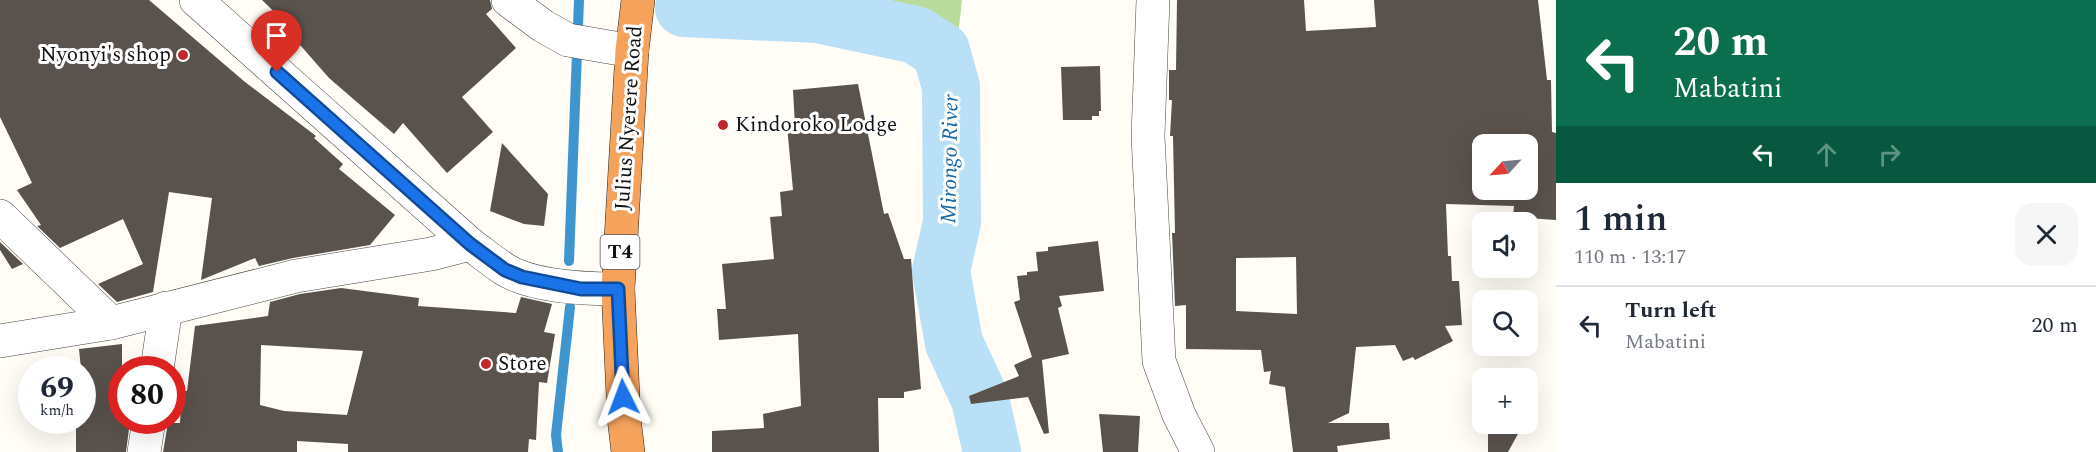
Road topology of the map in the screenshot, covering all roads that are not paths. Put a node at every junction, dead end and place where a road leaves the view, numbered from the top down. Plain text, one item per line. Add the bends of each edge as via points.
1 (196, 0) edge
2 (508, 0) edge
3 (638, 0) edge
4 (1153, 0) edge
5 (632, 51) junction
6 (0, 216) edge
7 (470, 244) junction
8 (618, 289) junction
9 (166, 308) junction
10 (111, 323) junction
11 (0, 341) edge
12 (159, 356) edge
13 (147, 434) edge
14 (144, 452) edge
15 (628, 452) edge
16 (1198, 452) edge

1 - 7 street
2 - 5 street via 543,26 580,42
3 - 5 highway, Julius Nyerere Road / T4
4 - 16 street via 1149,136 1159,361
5 - 8 highway, Julius Nyerere Road / T4
6 - 10 street
7 - 8 street via 505,270 522,277 581,289
7 - 9 street via 296,276
8 - 15 highway, Julius Nyerere Road / T4
9 - 10 street
9 - 12 street
10 - 11 street
13 - 14 street

